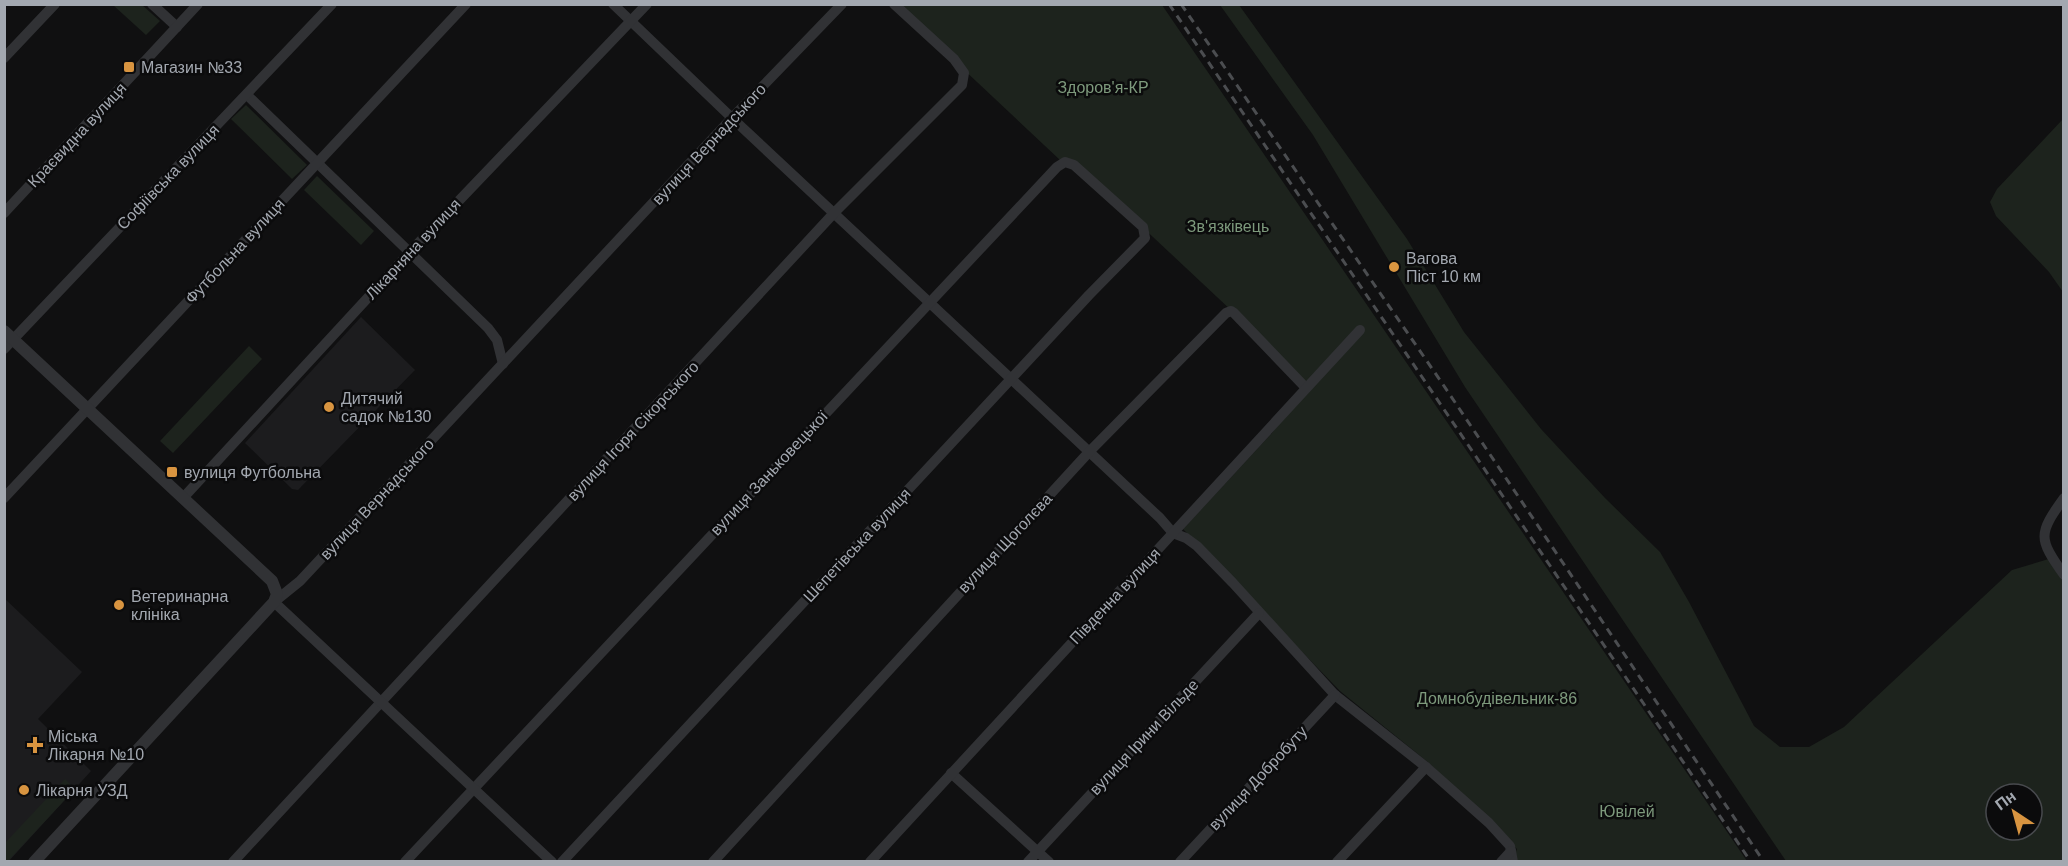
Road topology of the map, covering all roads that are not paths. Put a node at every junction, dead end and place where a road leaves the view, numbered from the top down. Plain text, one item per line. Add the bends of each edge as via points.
1 (55, 4) edge
2 (152, 4) edge
3 (198, 4) edge
4 (332, 4) edge
5 (466, 4) edge
6 (613, 4) edge
7 (647, 4) edge
8 (842, 4) edge
9 (894, 4) edge
10 (631, 21) junction
11 (177, 27) junction
12 (4, 58) edge
13 (247, 95) junction
14 (732, 118) junction
15 (316, 164) junction
16 (4, 213) edge
17 (834, 213) junction
18 (1143, 227) joint
19 (409, 253) junction
20 (930, 302) junction
21 (1360, 330) dead end
22 (9, 335) edge
23 (4, 349) edge
24 (504, 364) junction
25 (1011, 379) junction
26 (1306, 388) junction
27 (88, 408) junction
28 (1089, 452) junction
29 (4, 498) edge
30 (183, 498) junction
31 (2064, 498) edge
32 (1173, 533) junction
33 (2064, 575) edge
34 (274, 602) junction
35 (1259, 613) junction
36 (1335, 695) junction
37 (381, 701) junction
38 (1426, 767) junction
39 (951, 773) junction
40 (474, 787) junction
41 (1038, 851) junction
42 (1512, 856) edge
43 (34, 861) edge
44 (234, 861) edge
45 (405, 861) edge
46 (552, 861) edge
47 (562, 861) edge
48 (713, 861) edge
49 (870, 861) edge
50 (1028, 861) edge
51 (1048, 861) edge
52 (1180, 861) edge
53 (1337, 861) edge
54 (1501, 861) edge

1 - 12 street
2 - 11 street
3 - 11 street, Краєвидна вулиця
4 - 13 street, Софіївська вулиця
5 - 15 street, Футбольна вулиця
6 - 10 street
7 - 10 street, Лікарняна вулиця
8 - 14 street, вулиця Вернадського
9 - 17 street, вулиця Ігоря Сікорського via 954,59 964,73 964,81
10 - 14 street
10 - 19 street, Лікарняна вулиця
11 - 16 street, Краєвидна вулиця
13 - 15 street
13 - 22 street, Софіївська вулиця
14 - 17 street
14 - 24 street, вулиця Вернадського
15 - 19 street
15 - 27 street, Футбольна вулиця
17 - 20 street
17 - 37 street, вулиця Ігоря Сікорського
18 - 20 street, вулиця Заньковецької via 1074,165 1065,162
18 - 25 street, Шепетівська вулиця via 1145,238
19 - 24 street via 488,328 497,340
19 - 30 street, Лікарняна вулиця
20 - 25 street
20 - 40 street, вулиця Заньковецької
21 - 26 street, Південна вулиця
22 - 23 street, Софіївська вулиця
22 - 27 street
24 - 34 street, вулиця Вернадського via 300,581
25 - 28 street
25 - 47 street, Шепетівська вулиця
26 - 28 street, вулиця Щоголєва via 1231,311
26 - 32 street, Південна вулиця
27 - 29 street, Футбольна вулиця
27 - 30 street
28 - 32 street
28 - 48 street, вулиця Щоголєва
30 - 34 street via 272,581 277,594
31 - 33 street via 2044,528 2043,539
32 - 35 street via 1197,546
32 - 39 street, Південна вулиця
34 - 37 street
34 - 43 street, вулиця Вернадського
35 - 36 street
35 - 41 street, вулиця Ірини Вільде
36 - 38 street
36 - 52 street, вулиця Добробуту
37 - 40 street
37 - 44 street, вулиця Ігоря Сікорського
38 - 42 street via 1505,838
38 - 53 street
39 - 41 street
39 - 49 street, Південна вулиця
40 - 45 street, вулиця Заньковецької
40 - 46 street
41 - 50 street, вулиця Ірини Вільде
41 - 51 street
42 - 54 street

